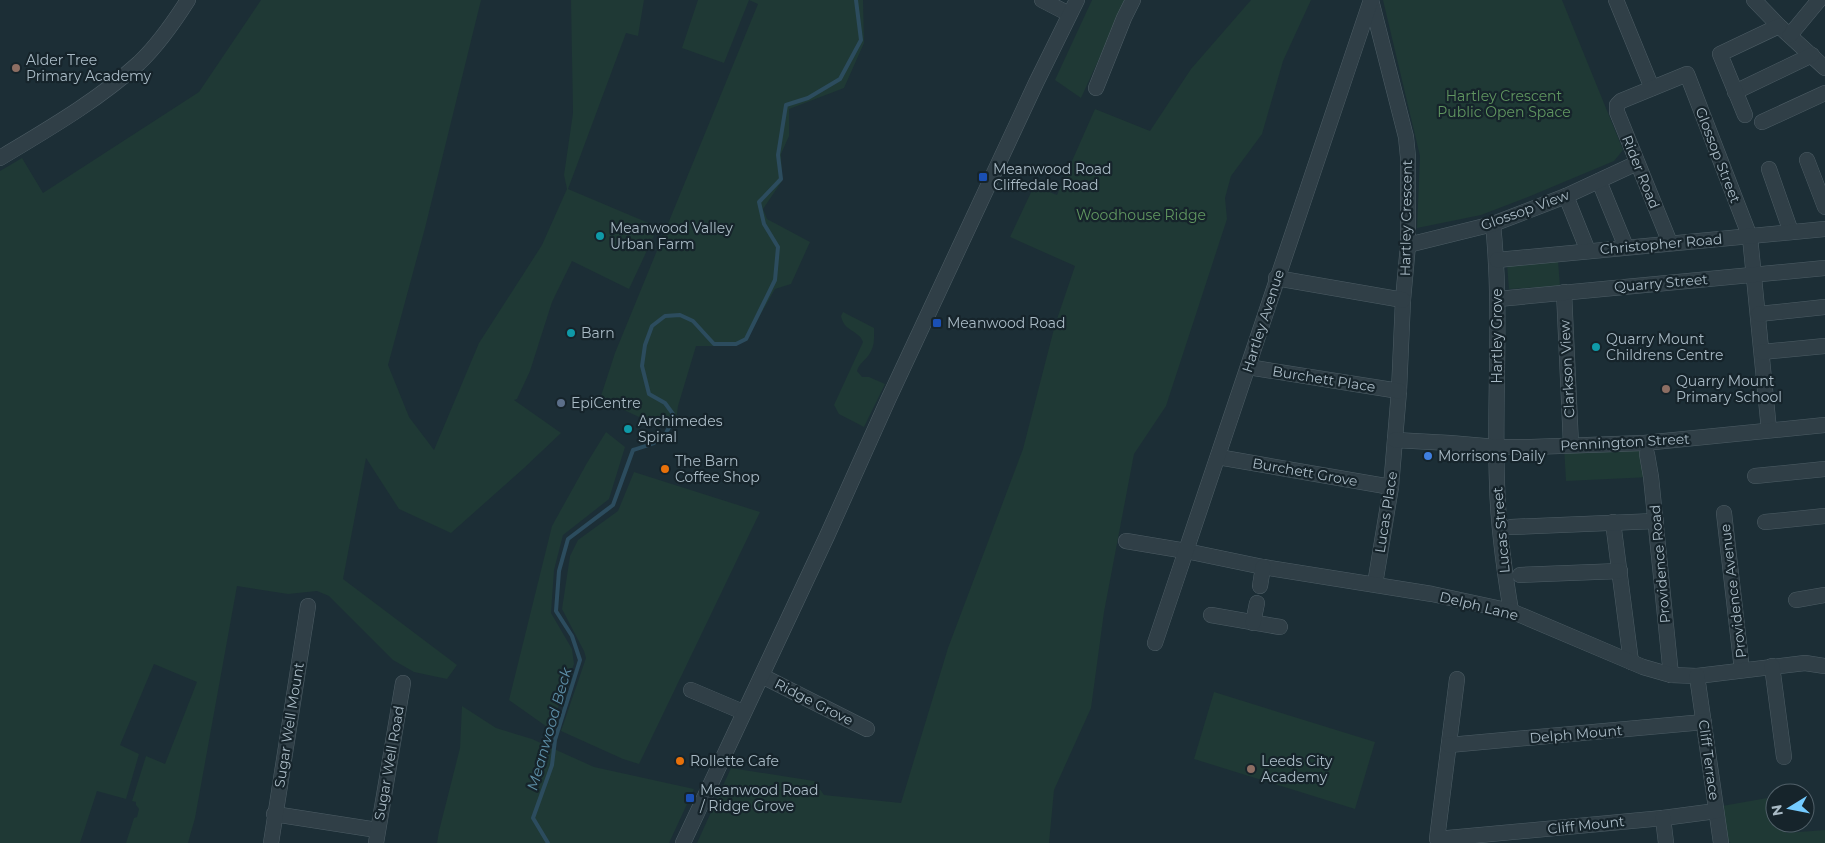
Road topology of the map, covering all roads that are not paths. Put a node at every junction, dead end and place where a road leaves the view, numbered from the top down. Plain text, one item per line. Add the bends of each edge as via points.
1 (188, 0) edge
2 (1042, 0) edge
3 (1077, 0) edge
4 (1133, 0) edge
5 (1371, 0) edge
6 (1616, 0) edge
7 (1754, 0) edge
8 (1819, 0) edge
9 (1070, 14) junction
10 (1785, 31) junction
11 (1812, 55) junction
12 (1825, 68) edge
13 (1096, 88) dead end
14 (1652, 88) junction
15 (1735, 92) junction
16 (1825, 93) edge
17 (1745, 115) dead end
18 (1762, 122) dead end
19 (0, 158) edge
20 (1808, 160) dead end
21 (1638, 162) junction
22 (1768, 169) dead end
23 (1599, 181) junction
24 (1566, 196) junction
25 (1825, 207) edge
26 (1493, 224) junction
27 (1825, 229) edge
28 (1791, 232) junction
29 (1750, 237) junction
30 (1670, 243) junction
31 (1408, 245) junction
32 (1626, 247) junction
33 (1588, 251) junction
34 (1497, 260) junction
35 (1825, 268) edge
36 (1754, 275) junction
37 (1276, 278) junction
38 (1564, 292) junction
39 (1498, 299) junction
40 (1403, 300) junction
41 (1825, 307) edge
42 (1758, 314) junction
43 (1825, 346) edge
44 (1762, 352) junction
45 (1248, 367) junction
46 (1399, 391) junction
47 (1825, 425) edge
48 (1769, 430) junction
49 (1396, 440) junction
50 (1571, 445) junction
51 (1496, 447) junction
52 (1647, 454) dead end
53 (1218, 457) junction
54 (1825, 469) edge
55 (1755, 476) dead end
56 (1391, 487) junction
57 (1724, 513) dead end
58 (1825, 516) edge
59 (1656, 521) junction
60 (1613, 522) junction
61 (1765, 522) dead end
62 (1511, 527) dead end
63 (1126, 541) dead end
64 (1186, 550) junction
65 (1263, 567) junction
66 (1620, 571) junction
67 (1520, 575) dead end
68 (1374, 584) junction
69 (1260, 586) dead end
70 (1825, 595) edge
71 (1796, 600) dead end
72 (1257, 603) dead end
73 (308, 606) dead end
74 (1511, 612) junction
75 (1211, 615) dead end
76 (1253, 622) junction
77 (1280, 628) dead end
78 (1155, 643) dead end
79 (1631, 662) junction
80 (1772, 666) junction
81 (1825, 666) edge
82 (1742, 670) junction
83 (1670, 675) junction
84 (762, 676) junction
85 (1697, 676) junction
86 (1457, 679) dead end
87 (403, 682) dead end
88 (692, 690) dead end
89 (744, 712) junction
90 (1704, 722) junction
91 (867, 728) dead end
92 (1449, 746) junction
93 (1784, 757) dead end
94 (1716, 811) junction
95 (274, 814) junction
96 (1663, 818) junction
97 (377, 836) edge
98 (1474, 840) edge
99 (271, 843) edge
100 (683, 843) edge
101 (1666, 843) edge
102 (1721, 843) edge

1 - 19 street via 140,62 86,106
2 - 9 street
3 - 9 street
4 - 13 street
5 - 31 street, Hartley Crescent via 1406,137
5 - 37 street, Hartley Avenue
6 - 14 street
7 - 10 street
8 - 10 street
9 - 84 street
10 - 11 street
10 - 15 street via 1720,54
11 - 12 street
11 - 15 street
14 - 21 street, Rider Road via 1617,105
14 - 29 street, Glossop Street via 1687,74
15 - 17 street
16 - 18 street
20 - 25 street
21 - 23 street, Glossop View
21 - 30 street, Rider Road
22 - 28 street
23 - 24 street, Glossop View
23 - 32 street
24 - 26 street, Glossop View
24 - 33 street
26 - 31 street, Glossop View
26 - 34 street, Hartley Grove
27 - 28 street, Christopher Road
28 - 29 street, Christopher Road
29 - 30 street, Christopher Road
29 - 36 street, Glossop Street
30 - 32 street, Christopher Road
31 - 40 street, Hartley Crescent
32 - 33 street, Christopher Road
33 - 34 street, Christopher Road
34 - 39 street, Hartley Grove
35 - 36 street, Quarry Street
36 - 38 street, Quarry Street
36 - 42 street, Glossop Street
37 - 40 street
37 - 45 street, Hartley Avenue
38 - 39 street, Quarry Street
38 - 50 street, Clarkson View
39 - 51 street, Hartley Grove
40 - 46 street, Hartley Crescent
41 - 42 street
42 - 44 street, Glossop Street
43 - 44 street
44 - 48 street, Glossop Street
45 - 46 street, Burchett Place
45 - 53 street, Hartley Avenue
46 - 49 street, Hartley Crescent
47 - 48 street, Pennington Street
48 - 50 street, Pennington Street via 1644,443
49 - 51 street, Pennington Street
49 - 56 street, Lucas Place
50 - 51 street, Pennington Street
51 - 74 street, Lucas Street via 1500,527
52 - 59 street, Providence Road
53 - 56 street, Burchett Grove
53 - 64 street, Hartley Avenue
54 - 55 street
56 - 68 street, Lucas Place
57 - 82 street, Providence Avenue
58 - 61 street
59 - 60 street
59 - 83 street, Providence Road
60 - 62 street
60 - 66 street
63 - 64 street, Delph Lane
64 - 65 street, Delph Lane
64 - 78 street, Hartley Avenue
65 - 68 street, Delph Lane
65 - 69 street
66 - 67 street
66 - 79 street
68 - 74 street, Delph Lane
70 - 71 street
72 - 76 street
73 - 95 street, Sugar Well Mount
74 - 79 street, Delph Lane
75 - 76 street
76 - 77 street
79 - 83 street, Delph Lane
80 - 81 street, Delph Lane via 1805,663
80 - 82 street, Delph Lane
80 - 93 street
82 - 85 street, Delph Lane
83 - 85 street, Delph Lane
84 - 89 street
84 - 91 street, Ridge Grove
85 - 90 street, Cliff Terrace
86 - 92 street, Cliff Mount
87 - 97 street, Sugar Well Road
88 - 89 street
89 - 100 street
90 - 92 street, Delph Mount
90 - 94 street, Cliff Terrace
92 - 98 street, Cliff Mount via 1437,839
94 - 96 street, Cliff Mount
94 - 102 street, Cliff Terrace
95 - 97 street
95 - 99 street, Sugar Well Mount
96 - 98 street, Cliff Mount
96 - 101 street

